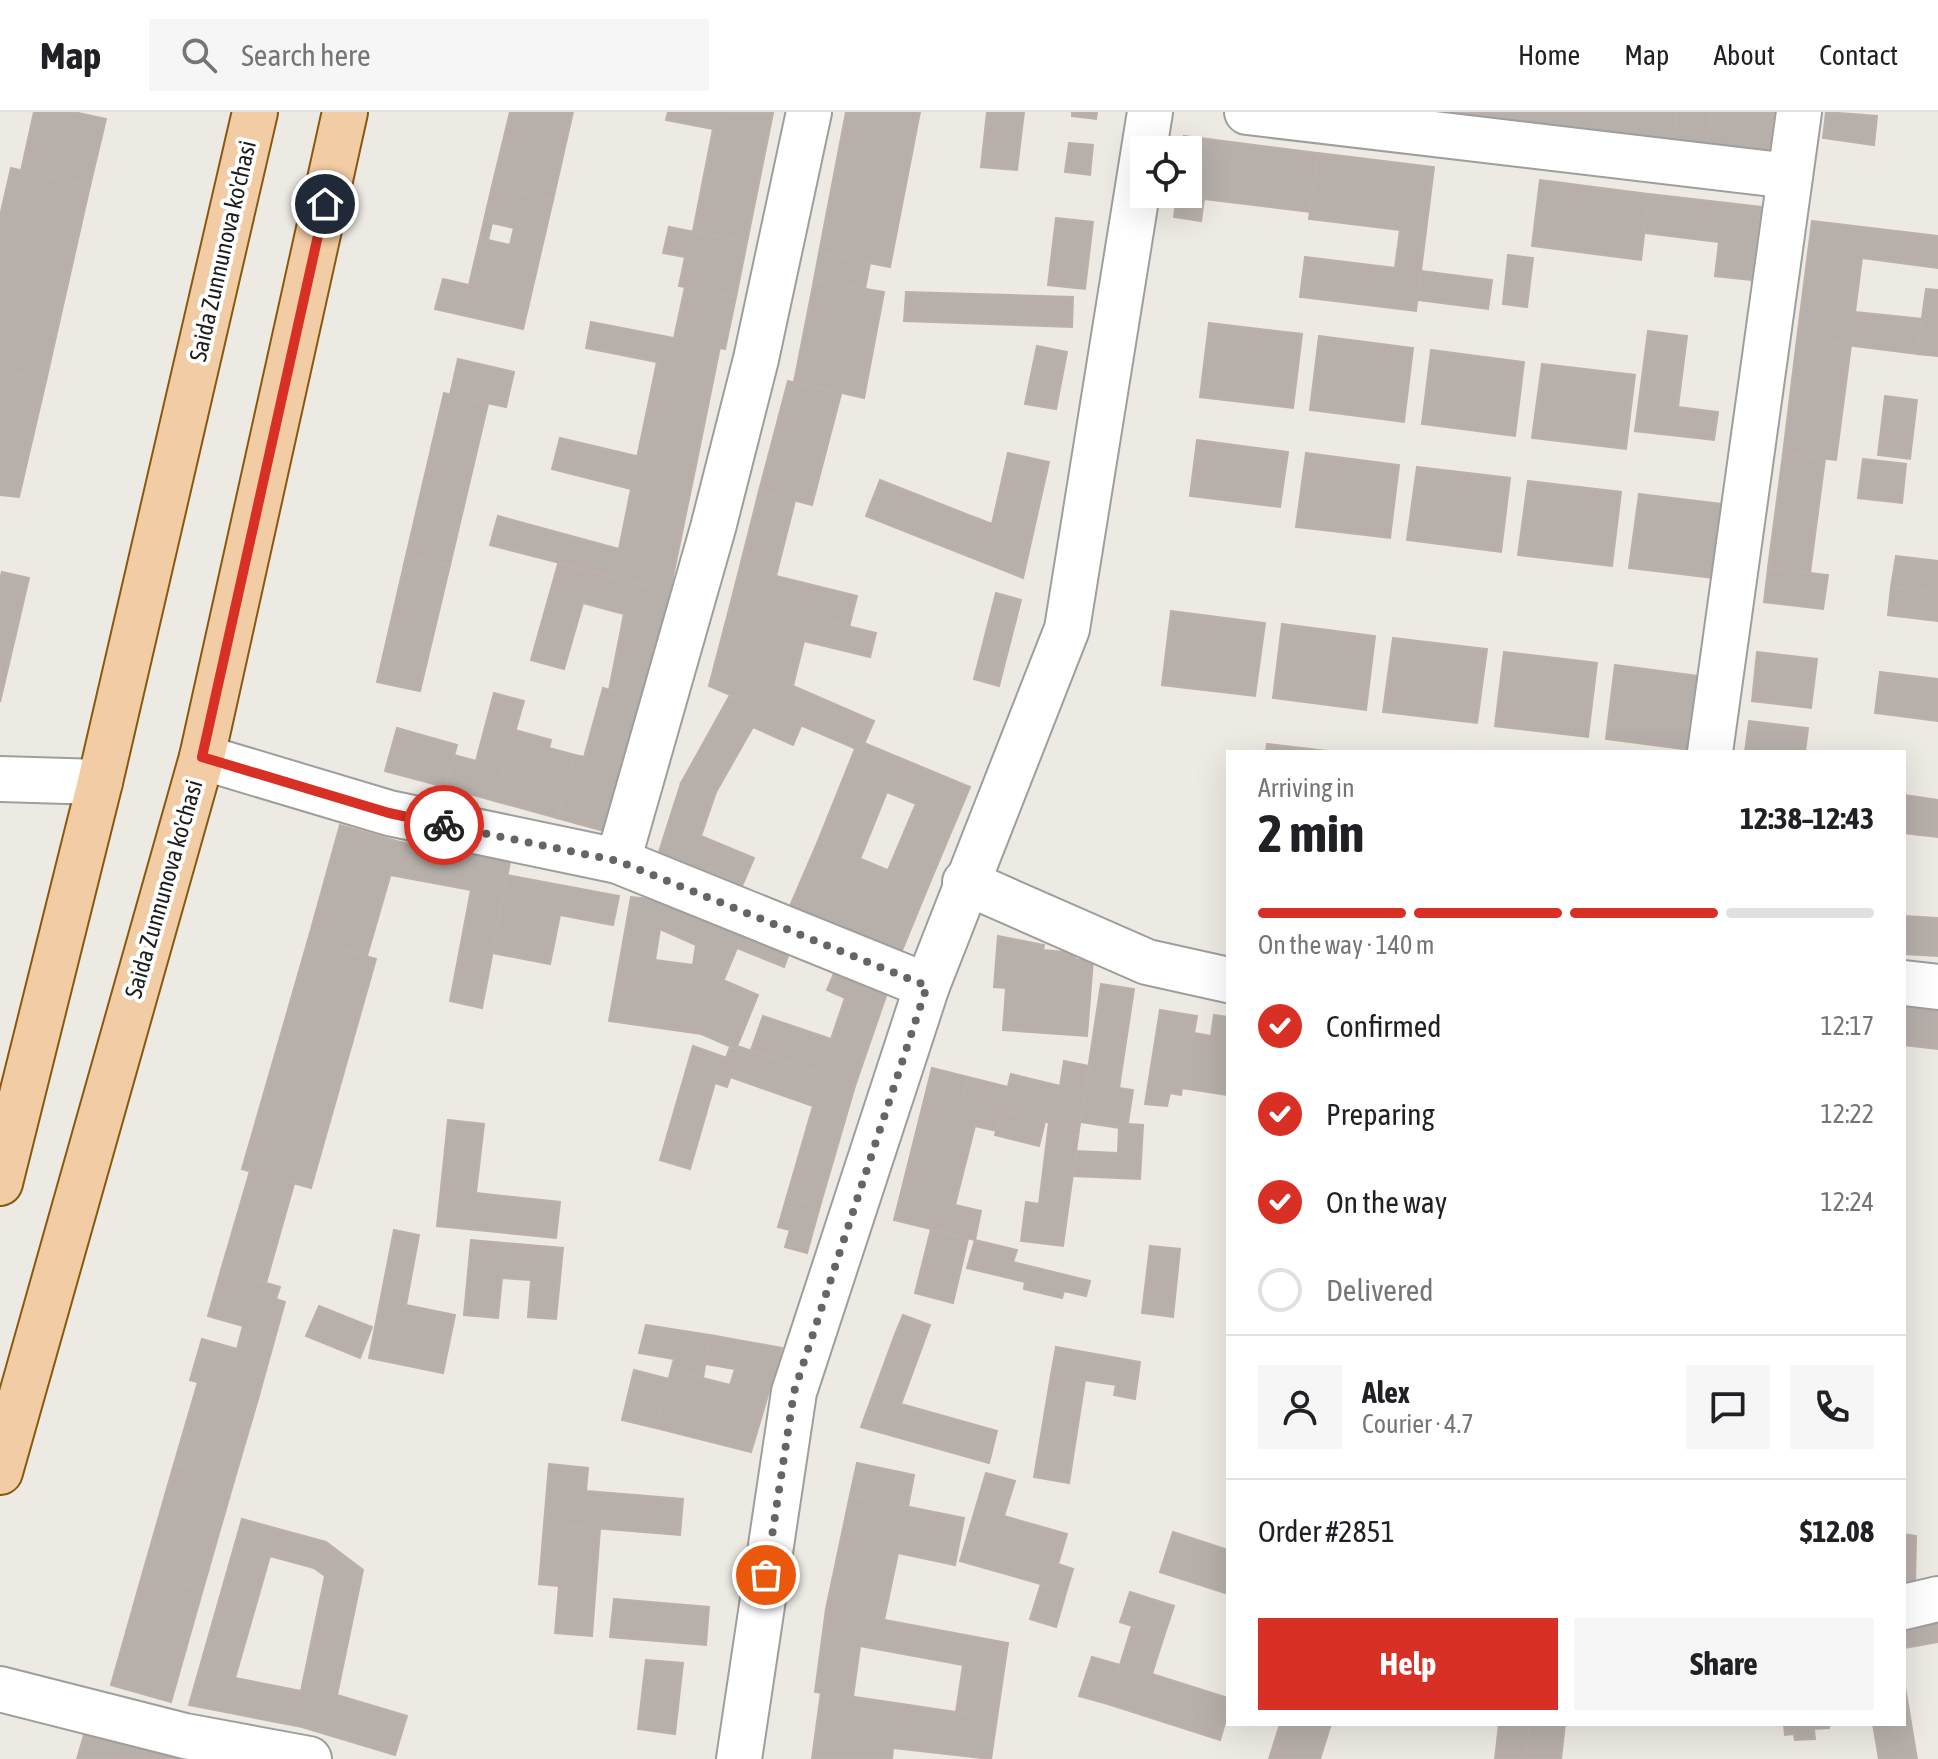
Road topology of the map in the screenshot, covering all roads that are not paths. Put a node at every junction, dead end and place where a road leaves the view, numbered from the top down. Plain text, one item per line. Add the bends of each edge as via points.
1 (255, 112) edge
2 (345, 112) edge
3 (809, 112) edge
4 (1150, 112) edge
5 (1247, 112) edge
6 (1799, 112) edge
7 (1790, 176) junction
8 (1710, 750) edge
9 (202, 757) junction
10 (0, 779) edge
11 (100, 782) junction
12 (618, 861) junction
13 (965, 882) junction
14 (1226, 980) edge
15 (1906, 983) edge
16 (927, 986) junction
17 (1938, 987) edge
18 (0, 1183) edge
19 (0, 1472) edge
20 (1938, 1599) edge
21 (1906, 1607) edge
22 (0, 1689) edge
23 (309, 1759) edge
24 (739, 1759) edge

1 - 11 main road, Saida Zunnunova ko'chasi
2 - 9 main road, Saida Zunnunova ko'chasi
3 - 12 street via 713,528
4 - 13 street via 1067,629
5 - 7 street
6 - 7 street
7 - 8 street
9 - 12 street via 389,813
9 - 19 main road, Saida Zunnunova ko'chasi
10 - 11 street
11 - 18 main road, Saida Zunnunova ko'chasi
12 - 16 street
13 - 14 street via 1147,962
13 - 16 street
15 - 17 street
16 - 24 street via 794,1392
20 - 21 street
22 - 23 street via 185,1736

